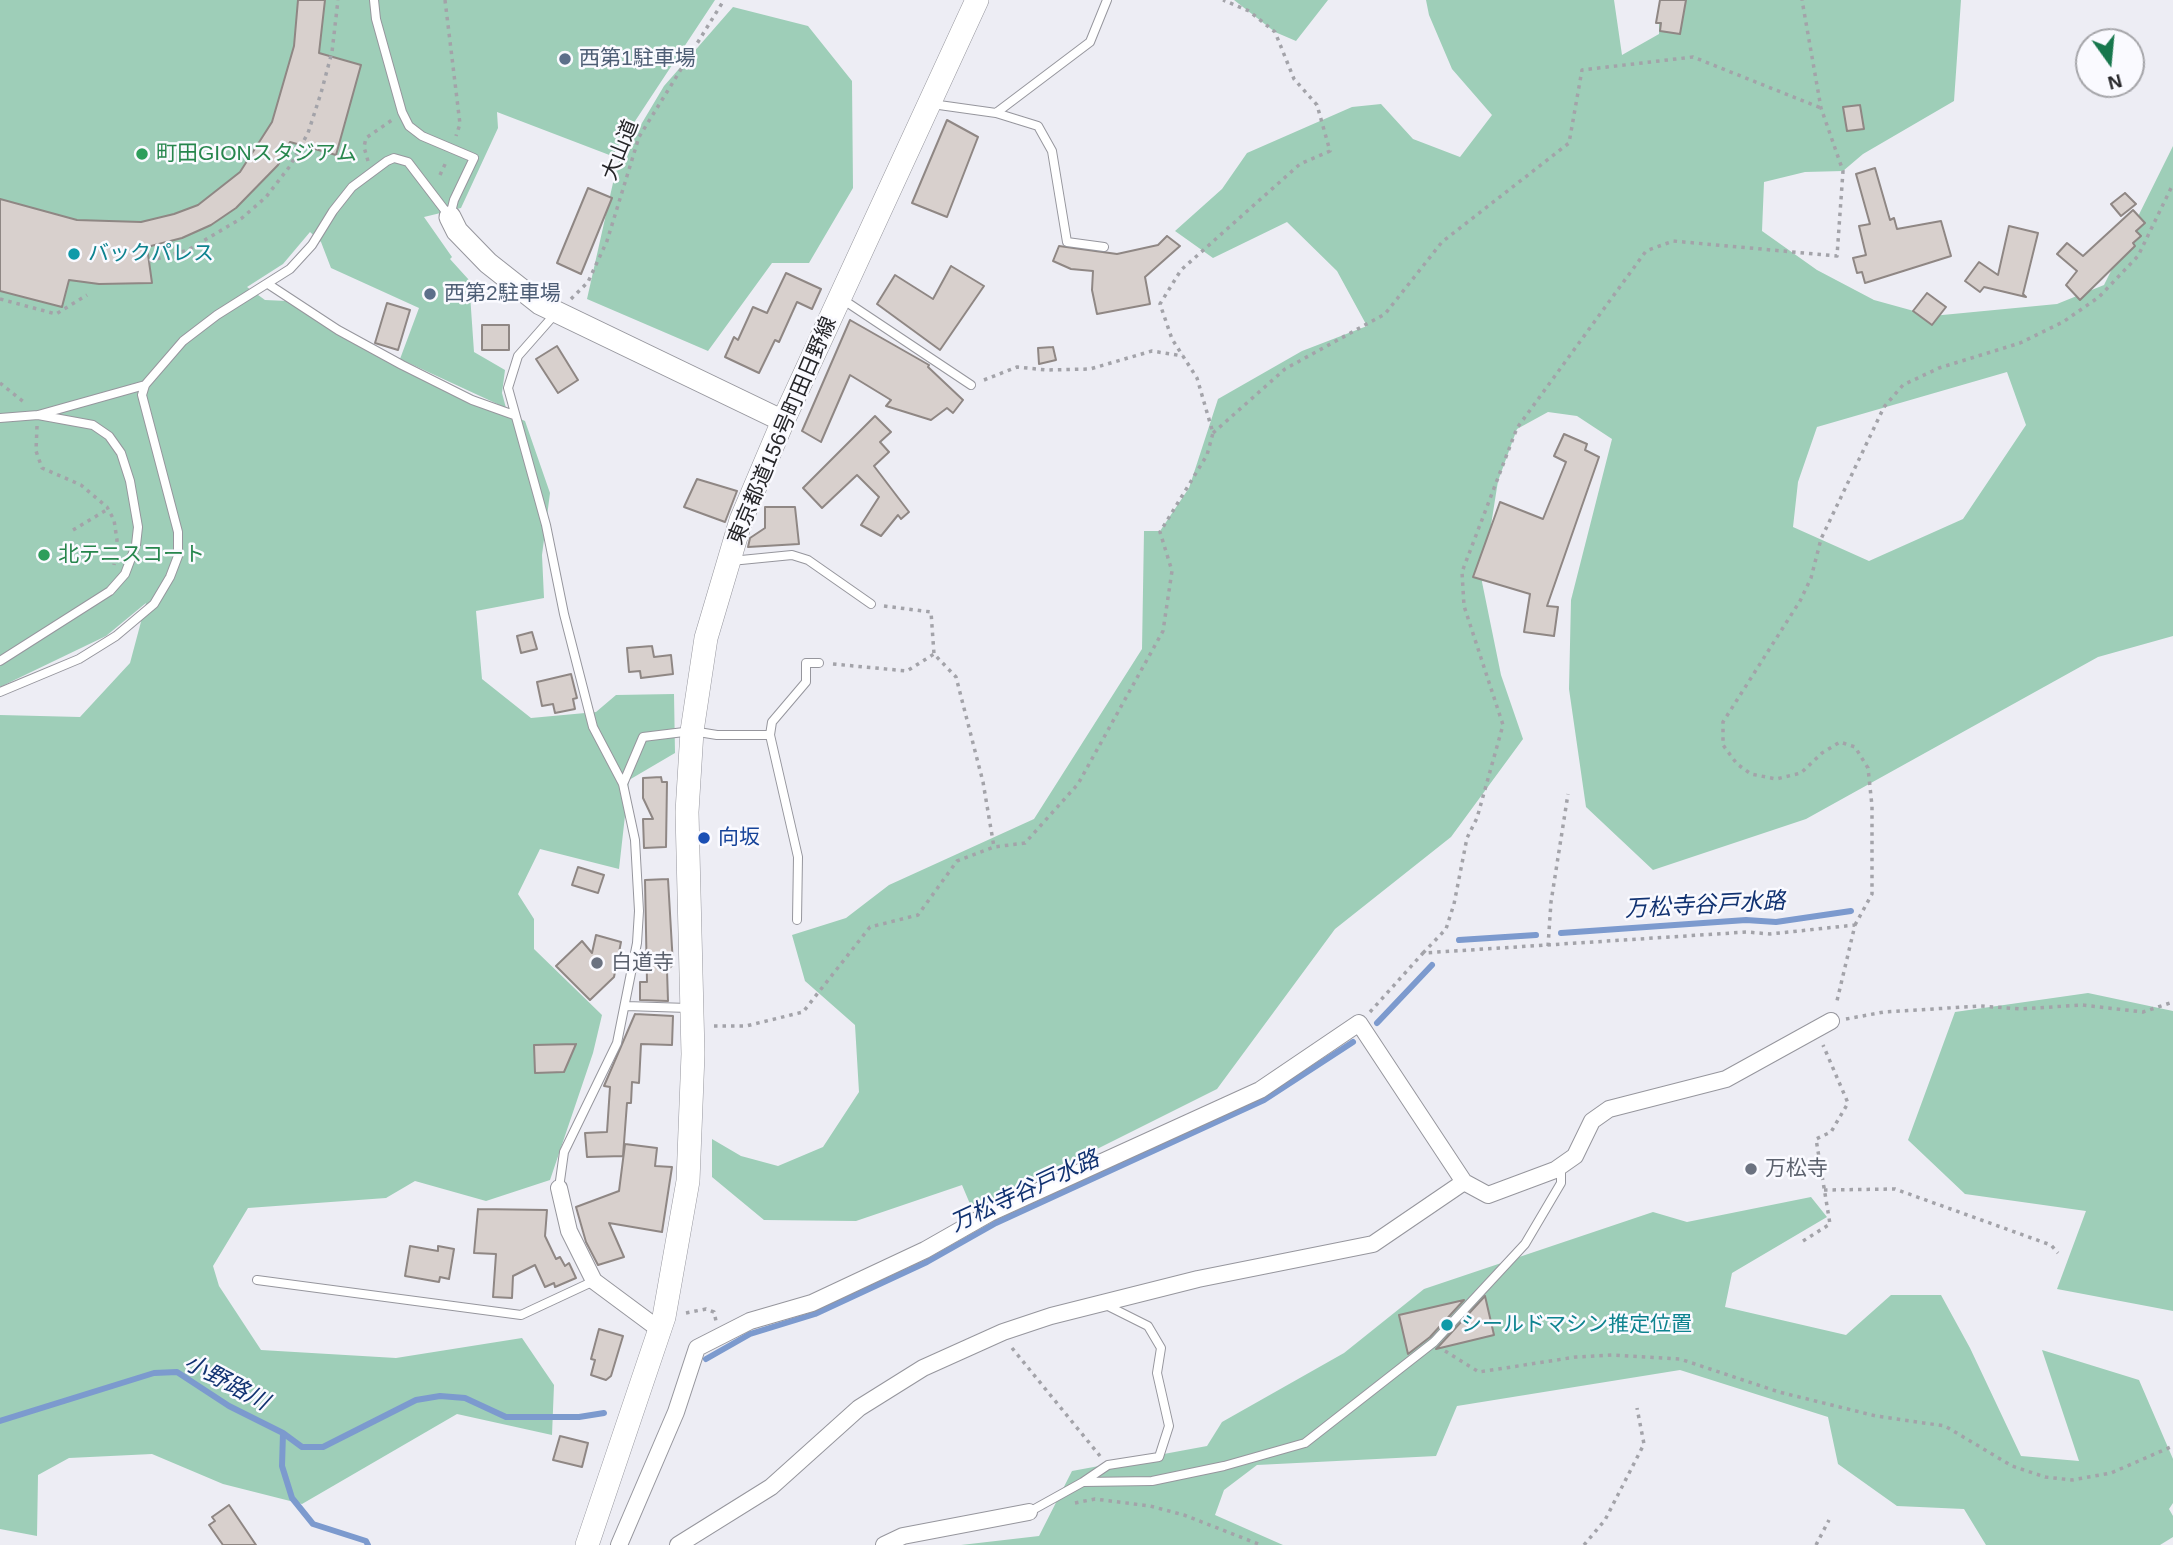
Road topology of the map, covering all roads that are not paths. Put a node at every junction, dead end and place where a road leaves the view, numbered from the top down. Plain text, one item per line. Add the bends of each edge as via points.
1 (374, 0) edge
2 (977, 0) edge
3 (1107, 0) edge
4 (930, 104) junction
5 (996, 113) junction
6 (450, 217) junction
7 (1104, 247) dead end
8 (268, 284) junction
9 (840, 298) junction
10 (557, 312) junction
11 (145, 385) junction
12 (971, 385) road end
13 (38, 415) junction
14 (514, 415) junction
15 (0, 418) edge
16 (783, 421) junction
17 (727, 561) junction
18 (871, 604) road end
19 (0, 661) edge
20 (819, 663) road end
21 (0, 692) edge
22 (692, 731) junction
23 (770, 735) junction
24 (623, 784) junction
25 (797, 920) dead end
26 (626, 1006) junction
27 (691, 1015) junction
28 (1831, 1021) road end
29 (1561, 1166) junction
30 (1464, 1182) junction
31 (559, 1188) joint
32 (257, 1280) dead end
33 (594, 1281) junction
34 (1102, 1303) junction
35 (660, 1330) junction
36 (1083, 1482) junction
37 (1029, 1512) joint
38 (587, 1545) edge
39 (619, 1545) edge
40 (678, 1545) edge
41 (884, 1545) edge

1 - 6 lane via 409,126 474,158
2 - 4 main road, 東京都道156号町田日野線
3 - 5 lane via 1090,42
4 - 5 lane
4 - 9 main road, 東京都道156号町田日野線
5 - 7 lane via 1038,126 1048,142 1067,242
6 - 8 lane via 408,162 394,158 352,187 312,245
6 - 10 street via 457,231 488,263
8 - 11 lane via 183,341
8 - 14 lane via 402,365
9 - 12 lane
9 - 16 main road, 東京都道156号町田日野線
10 - 14 lane via 530,341 512,371 508,388
10 - 16 street
11 - 13 lane
11 - 21 lane via 142,404 178,532 178,556 170,577 154,604 116,636 79,659
13 - 15 lane
13 - 19 lane via 93,425 109,436 121,453 138,527 136,545 125,574 110,591
14 - 24 lane via 546,525 593,727
16 - 17 main road, 東京都道156号町田日野線
17 - 18 lane via 792,555 808,560
17 - 22 main road, 東京都道156号町田日野線 via 706,638
20 - 23 lane via 806,663 806,682 772,722
22 - 23 lane via 717,736
22 - 24 lane via 643,737
22 - 27 main road, 東京都道156号町田日野線 via 687,812
23 - 25 lane via 798,857
24 - 26 lane via 639,888 637,943
26 - 27 lane
26 - 31 lane via 617,1043 564,1152
27 - 35 main road, 東京都道156号町田日野線 via 693,1121 688,1181
28 - 29 street via 1726,1079 1609,1109 1592,1121 1575,1156
29 - 30 street via 1488,1195
29 - 36 lane via 1561,1183 1525,1244 1434,1342 1305,1443 1152,1481
30 - 34 street via 1373,1244
30 - 39 street via 1359,1023 1259,1090 990,1213 925,1250 812,1303 750,1321 698,1348
31 - 33 street via 569,1231
32 - 33 lane via 521,1315
33 - 35 street
34 - 36 lane via 1148,1326 1161,1348 1157,1373 1169,1426 1158,1457 1108,1465
34 - 40 street via 1003,1332 923,1368 859,1408 771,1487
35 - 38 main road, 東京都道156号町田日野線
36 - 37 lane
37 - 41 street via 903,1536

